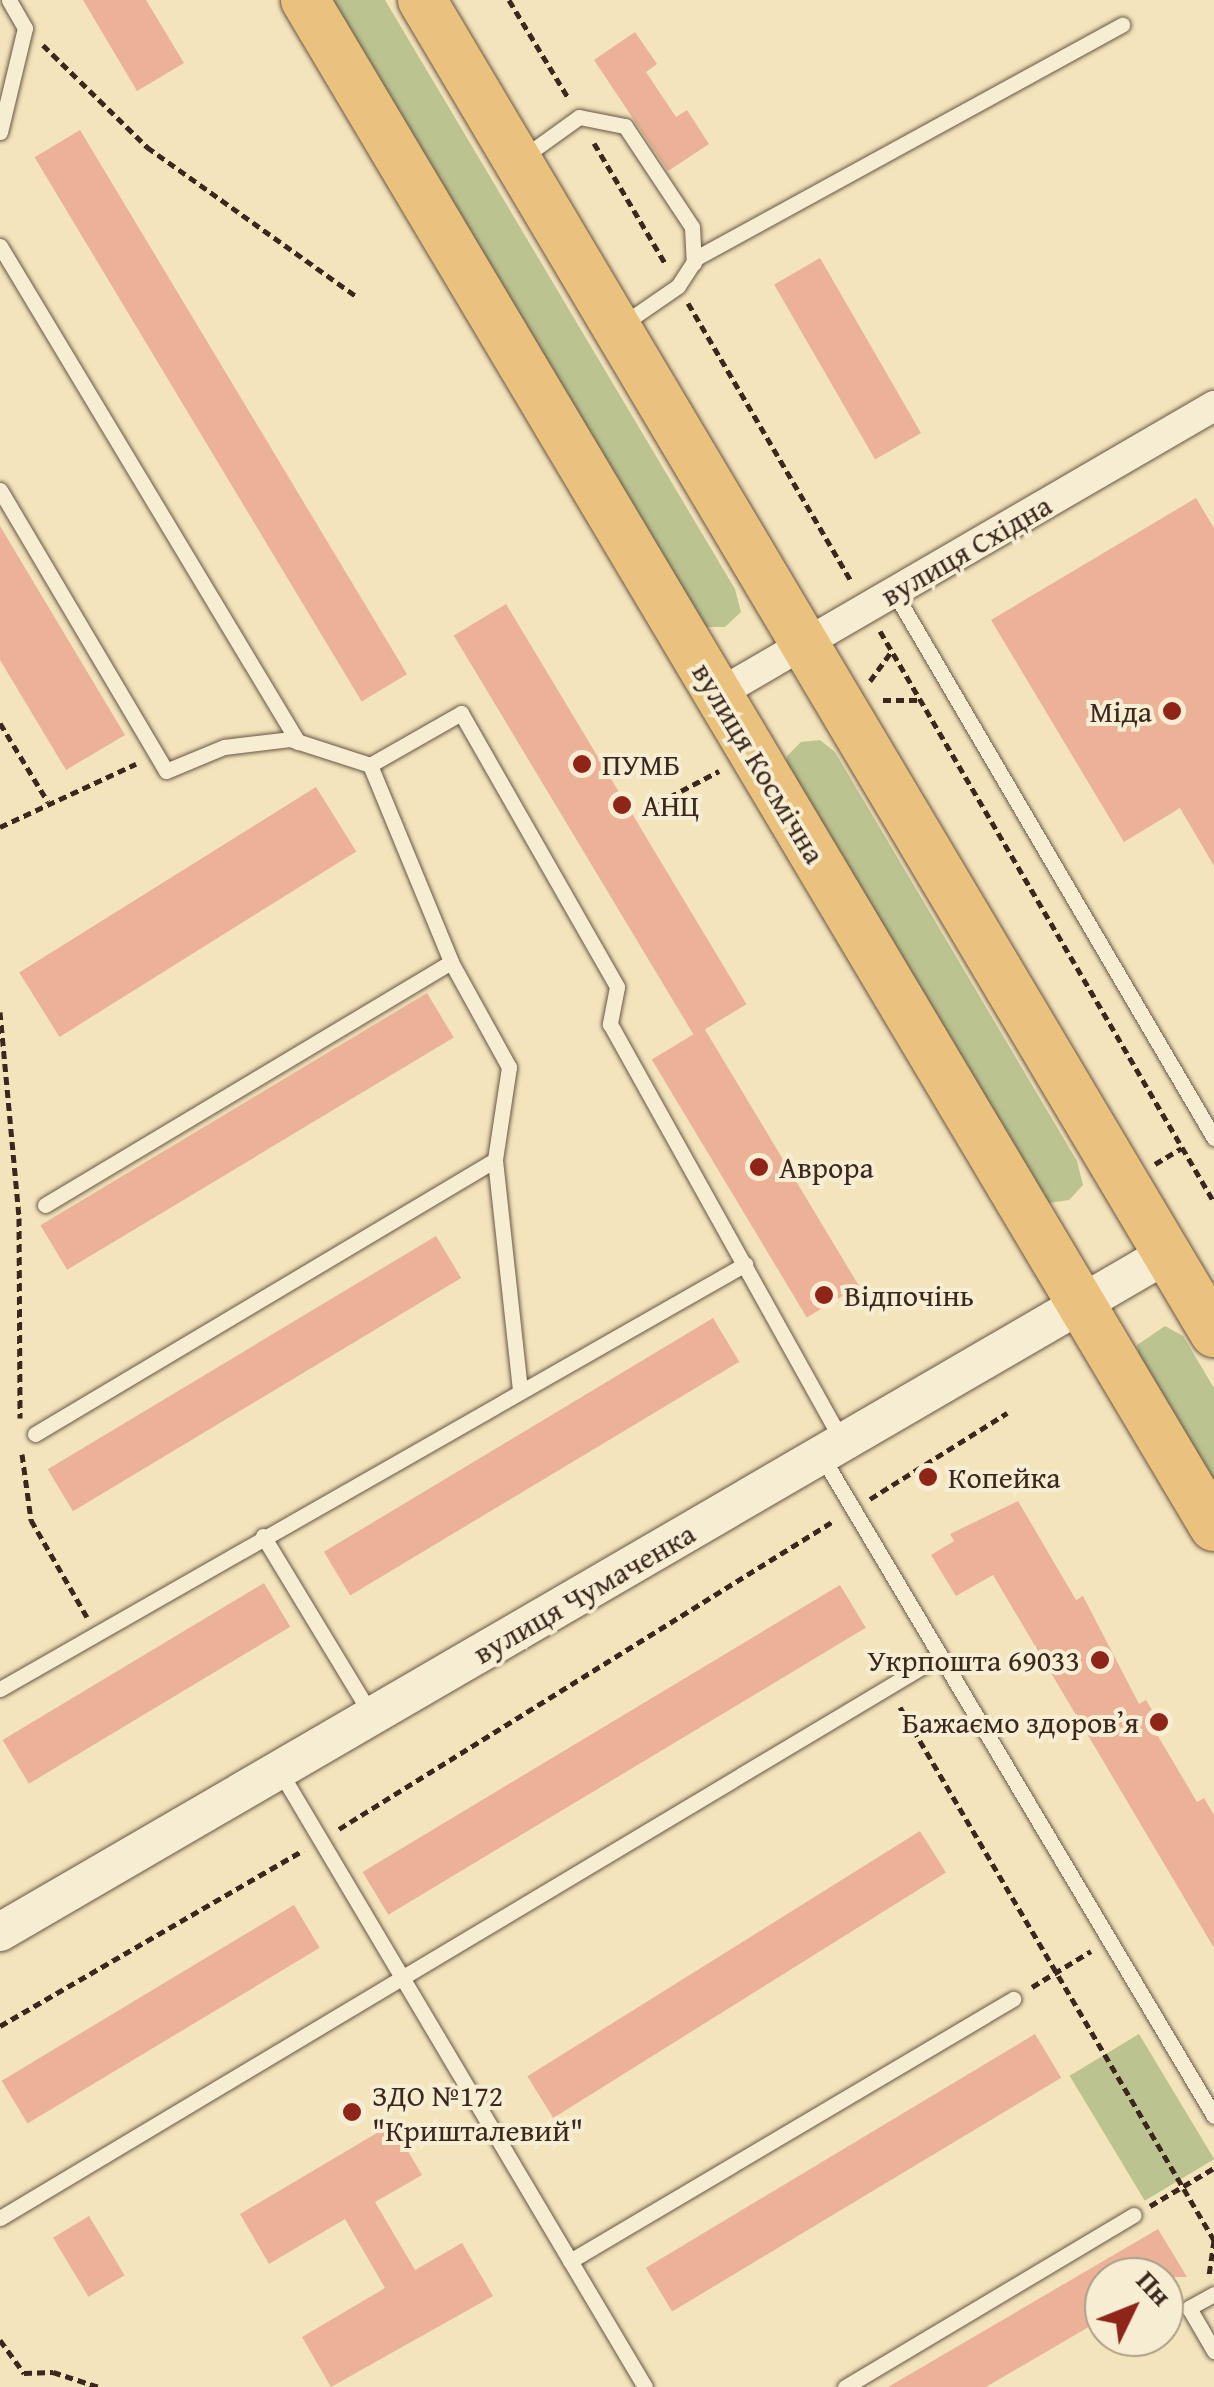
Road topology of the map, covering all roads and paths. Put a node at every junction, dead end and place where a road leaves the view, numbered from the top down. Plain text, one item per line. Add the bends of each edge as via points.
1 (8, 0) edge
2 (305, 0) edge
3 (422, 0) edge
4 (1122, 25) dead end
5 (26, 28) junction
6 (0, 132) edge
7 (518, 161) junction
8 (0, 246) edge
9 (696, 258) junction
10 (356, 296) dead end
11 (616, 329) junction
12 (1214, 406) edge
13 (0, 490) edge
14 (894, 592) junction
15 (804, 644) junction
16 (892, 652) dead end
17 (866, 686) dead end
18 (718, 694) junction
19 (872, 700) dead end
20 (920, 700) dead end
21 (0, 723) edge
22 (298, 742) junction
23 (157, 755) junction
24 (370, 764) junction
25 (719, 772) dead end
26 (48, 802) junction
27 (658, 803) dead end
28 (0, 827) edge
29 (450, 962) junction
30 (0, 1012) edge
31 (1214, 1138) edge
32 (1182, 1148) dead end
33 (496, 1160) junction
34 (1144, 1171) dead end
35 (45, 1205) dead end
36 (1167, 1254) junction
37 (745, 1264) junction
38 (1081, 1304) junction
39 (1214, 1333) edge
40 (520, 1391) junction
41 (1007, 1413) dead end
42 (35, 1434) dead end
43 (832, 1449) junction
44 (852, 1509) junction
45 (1214, 1527) edge
46 (263, 1536) junction
47 (96, 1634) junction
48 (940, 1656) junction
49 (888, 1688) junction
50 (0, 1689) edge
51 (372, 1716) junction
52 (279, 1770) junction
53 (321, 1840) junction
54 (0, 1932) edge
55 (1110, 1940) junction
56 (1056, 1973) junction
57 (402, 1978) junction
58 (1012, 1999) joint
59 (0, 2026) edge
60 (1214, 2116) edge
61 (1214, 2168) edge
62 (1182, 2186) junction
63 (1134, 2215) joint
64 (0, 2218) edge
65 (570, 2261) junction
66 (1210, 2296) edge
67 (0, 2340) edge
68 (1214, 2351) edge
69 (11, 2355) junction
70 (0, 2362) edge
71 (99, 2387) edge
72 (645, 2387) edge
73 (844, 2387) edge

1 - 5 lane
2 - 18 main road, вулиця Космічна
3 - 7 main road
4 - 9 lane
5 - 6 lane
5 - 10 path via 148,147
7 - 9 lane via 579,117 610,118 641,146 682,211
7 - 11 main road
8 - 22 lane
9 - 11 lane via 678,286
11 - 15 main road
12 - 14 street, вулиця Східна
13 - 23 lane
14 - 15 street, вулиця Східна
14 - 31 lane
15 - 18 street, вулиця Східна
15 - 36 main road
16 - 17 path
18 - 38 main road, вулиця Космічна
19 - 20 path
21 - 26 path
22 - 23 lane via 224,747 166,771
22 - 24 lane
23 - 26 path
24 - 29 lane
24 - 37 lane via 461,713 617,987 610,1024
25 - 27 path
26 - 28 path
29 - 33 lane via 509,1067
29 - 35 lane
30 - 47 path via 19,1218 20,1435 32,1520
32 - 34 path
33 - 40 lane
33 - 42 lane
36 - 38 street, вулиця Чумаченка
36 - 39 main road
37 - 40 lane
37 - 43 lane
38 - 43 street, вулиця Чумаченка
38 - 45 main road, вулиця Космічна
40 - 46 lane
41 - 44 path
43 - 44 lane
43 - 51 street, вулиця Чумаченка
44 - 48 lane
44 - 53 path
46 - 47 lane
46 - 51 lane
47 - 50 lane
48 - 49 lane
48 - 55 lane
49 - 56 path
49 - 57 lane
51 - 52 street, вулиця Чумаченка
52 - 53 lane
52 - 54 street, вулиця Чумаченка
53 - 57 lane
53 - 59 path
55 - 56 path
55 - 60 lane
56 - 58 path
56 - 62 path
57 - 64 lane
57 - 65 lane
58 - 65 lane
61 - 62 path
62 - 63 path
62 - 66 path via 1214,2240
63 - 73 lane
65 - 72 lane
66 - 68 lane via 1189,2308
67 - 69 path
69 - 70 path
69 - 71 path via 24,2373 53,2372

